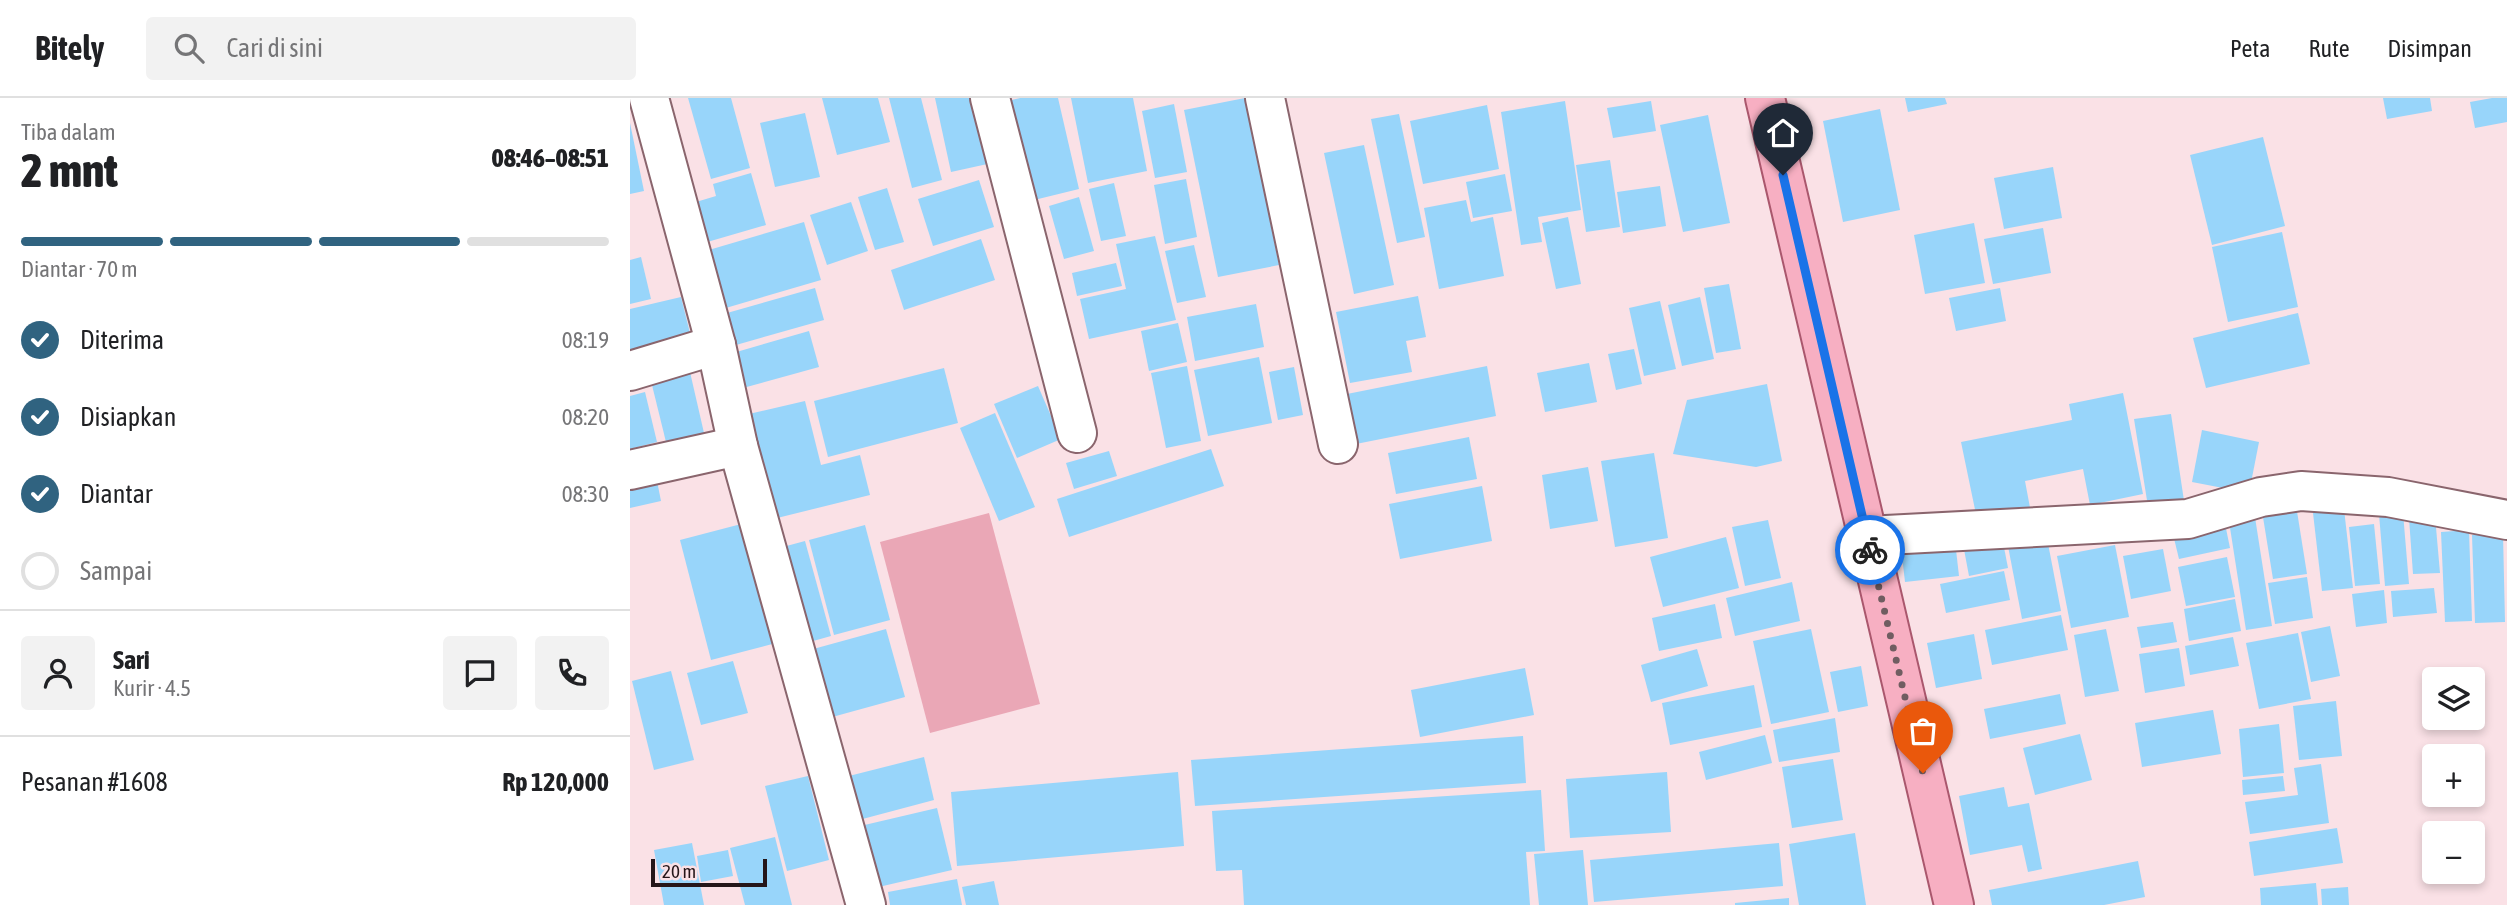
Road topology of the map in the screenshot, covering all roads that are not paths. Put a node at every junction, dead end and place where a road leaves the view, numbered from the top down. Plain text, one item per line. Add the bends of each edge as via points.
1 (649, 98) edge
2 (990, 98) edge
3 (1265, 98) edge
4 (1765, 98) edge
5 (716, 345) junction
6 (630, 371) edge
7 (1077, 433) dead end
8 (1338, 444) dead end
9 (738, 446) junction
10 (630, 470) edge
11 (2507, 520) edge
12 (1867, 536) junction
13 (866, 905) edge
14 (1954, 905) edge

1 - 5 street
2 - 7 street
3 - 8 street
4 - 12 main road
5 - 6 street
5 - 9 street
9 - 10 street
9 - 13 street
11 - 12 street via 2388,497 2301,491 2261,497 2188,519
12 - 14 main road

